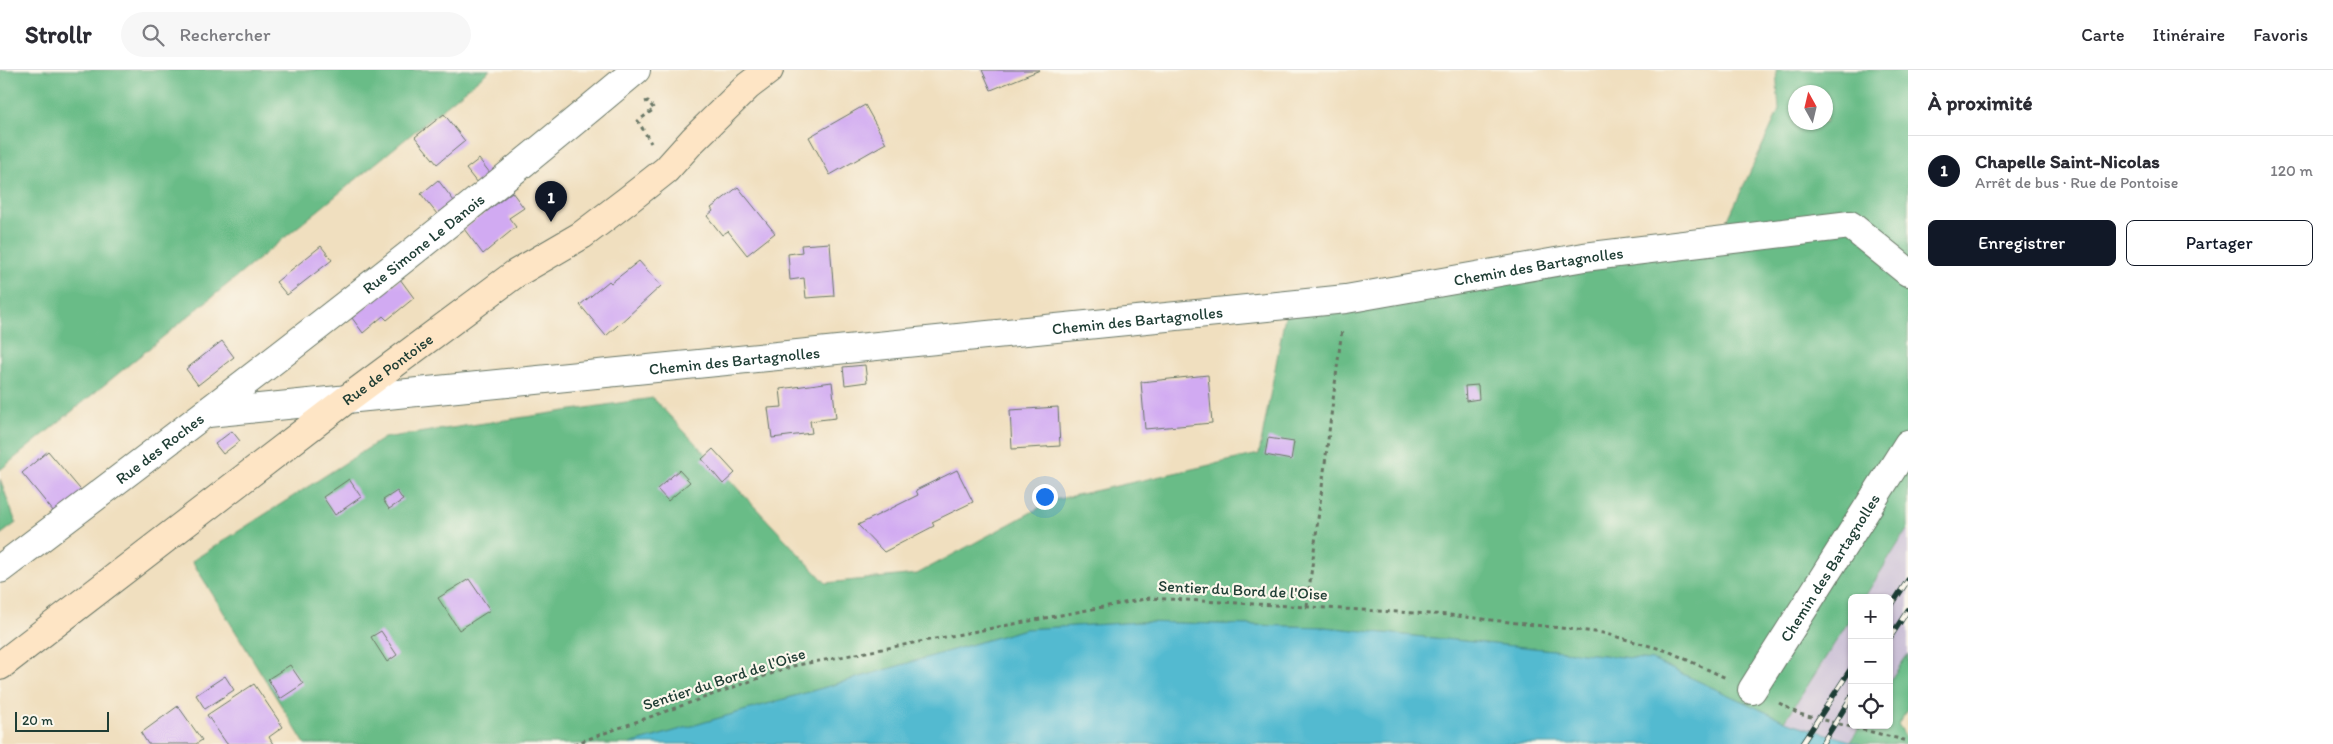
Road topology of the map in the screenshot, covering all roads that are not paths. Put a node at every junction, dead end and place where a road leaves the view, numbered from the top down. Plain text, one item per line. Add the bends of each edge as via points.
1 (636, 70) edge
2 (769, 70) edge
3 (1908, 272) edge
4 (347, 399) junction
5 (208, 413) junction
6 (1908, 444) edge
7 (0, 569) edge
8 (0, 666) edge
9 (1752, 690) road end

1 - 5 street, Rue Simone Le Danois via 548,144
2 - 4 main road, Rue de Pontoise via 748,86 666,170 628,200 582,235 515,274
3 - 4 street, Chemin des Bartagnolles via 1850,225 1584,257 1346,299
4 - 5 street, Rue des Roches
4 - 8 main road, Rue de Pontoise
5 - 7 street, Rue des Roches
6 - 9 street, Chemin des Bartagnolles

